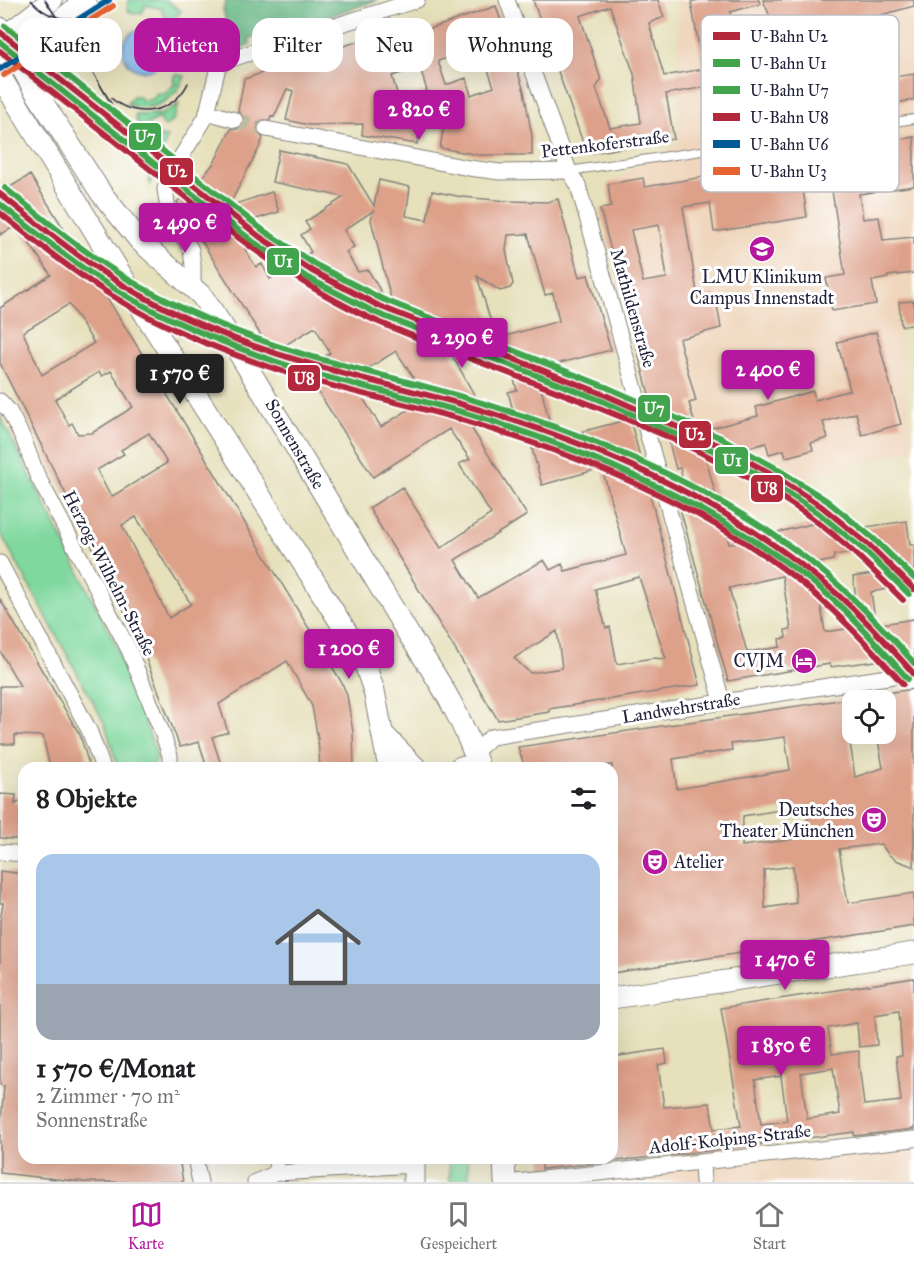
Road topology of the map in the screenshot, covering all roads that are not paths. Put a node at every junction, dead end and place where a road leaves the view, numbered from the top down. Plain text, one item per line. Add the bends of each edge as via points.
1 (52, 0) edge
2 (86, 0) edge
3 (417, 0) edge
4 (507, 0) edge
5 (4, 45) edge
6 (0, 76) edge
7 (207, 112) junction
8 (914, 119) edge
9 (235, 120) tunnel mouth
10 (899, 121) edge
11 (266, 129) tunnel mouth
12 (701, 151) edge
13 (569, 171) junction
14 (193, 287) junction
15 (0, 401) edge
16 (0, 563) edge
17 (914, 673) edge
18 (722, 701) junction
19 (384, 735) junction
20 (101, 762) edge
21 (170, 762) edge
22 (388, 762) edge
23 (410, 762) edge
24 (467, 762) edge
25 (470, 762) edge
26 (0, 852) edge
27 (18, 854) edge
28 (914, 953) edge
29 (618, 997) edge
30 (914, 1139) edge
31 (702, 1162) junction
32 (196, 1164) edge
33 (504, 1164) edge
34 (414, 1168) edge
35 (273, 1172) edge
36 (200, 1182) edge
37 (255, 1182) edge
38 (505, 1182) edge
39 (515, 1182) edge
40 (703, 1182) edge

1 - 5 main road
2 - 5 main road
3 - 7 street via 221,64
4 - 13 street, Mathildenstraße
5 - 14 main road, Sonnenstraße via 112,207 140,241
6 - 19 main road via 363,658
7 - 9 street
7 - 14 street via 165,189 168,210 191,250
8 - 10 lane, Pettenkoferstraße
11 - 13 street, Pettenkoferstraße via 500,172
12 - 13 lane, Pettenkoferstraße
13 - 18 street, Mathildenstraße via 578,185
14 - 24 main road, Sonnenstraße via 251,371 439,680 462,725
15 - 21 street, Herzog-Wilhelm-Straße via 23,438 37,475 129,650
16 - 20 street via 88,730
17 - 18 street, Landwehrstraße
18 - 25 street, Landwehrstraße via 491,737
19 - 22 main road
19 - 23 main road
26 - 27 street
28 - 29 main road
30 - 31 street, Adolf-Kolping-Straße
31 - 39 street, Adolf-Kolping-Straße
31 - 40 street
32 - 36 street
33 - 38 main road
34 - 35 street
35 - 37 street

